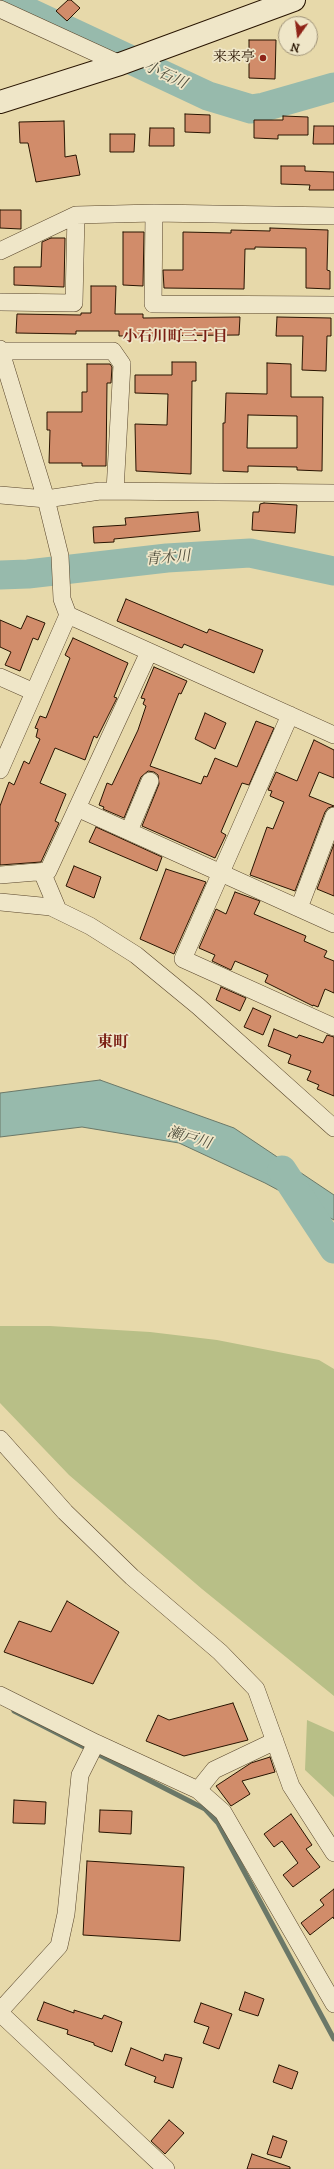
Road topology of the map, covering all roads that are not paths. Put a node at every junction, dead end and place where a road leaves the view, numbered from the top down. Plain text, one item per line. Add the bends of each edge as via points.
1 (294, 0) edge
2 (0, 9) edge
3 (120, 64) junction
4 (0, 102) edge
5 (154, 213) junction
6 (76, 215) junction
7 (334, 216) edge
8 (0, 251) edge
9 (0, 302) edge
10 (334, 305) edge
11 (0, 350) edge
12 (115, 491) junction
13 (334, 493) edge
14 (0, 495) edge
15 (46, 499) junction
16 (68, 615) junction
17 (148, 652) junction
18 (0, 677) edge
19 (34, 692) junction
20 (290, 715) junction
21 (334, 735) edge
22 (0, 770) edge
23 (150, 781) dead end
24 (77, 808) junction
25 (334, 816) edge
26 (129, 831) junction
27 (42, 872) junction
28 (222, 873) junction
29 (0, 875) edge
30 (0, 902) edge
31 (300, 908) junction
32 (58, 910) junction
33 (334, 924) edge
34 (334, 1027) edge
35 (334, 1128) edge
36 (0, 1438) edge
37 (0, 1695) edge
38 (275, 1741) junction
39 (96, 1743) junction
40 (198, 1790) junction
41 (334, 1853) edge
42 (334, 2004) edge
43 (0, 2012) edge
44 (166, 2169) edge

1 - 3 street
2 - 3 street
3 - 4 street
5 - 6 street
5 - 7 street
5 - 10 street via 153,304
6 - 8 street
6 - 9 street via 74,304
11 - 12 street via 113,351 122,364
11 - 15 street
12 - 13 street
12 - 15 street
14 - 15 street
15 - 16 street via 60,556 62,599
16 - 17 street
16 - 19 street
17 - 20 street
17 - 24 street
18 - 19 street
19 - 22 street
20 - 21 street
20 - 28 street
23 - 26 street
24 - 26 street
24 - 27 street via 48,871
25 - 31 street
26 - 28 street
27 - 29 street
27 - 32 street
28 - 31 street
28 - 34 street via 183,959
30 - 32 street
31 - 33 street
32 - 35 street via 90,926 136,955 198,1006
36 - 38 street via 65,1512 132,1576 220,1652 256,1689
37 - 39 street
38 - 40 street via 214,1770
38 - 41 street via 291,1786
39 - 40 street
39 - 43 street via 80,1775 66,1914 59,1946
40 - 42 street via 223,1812
43 - 44 street

